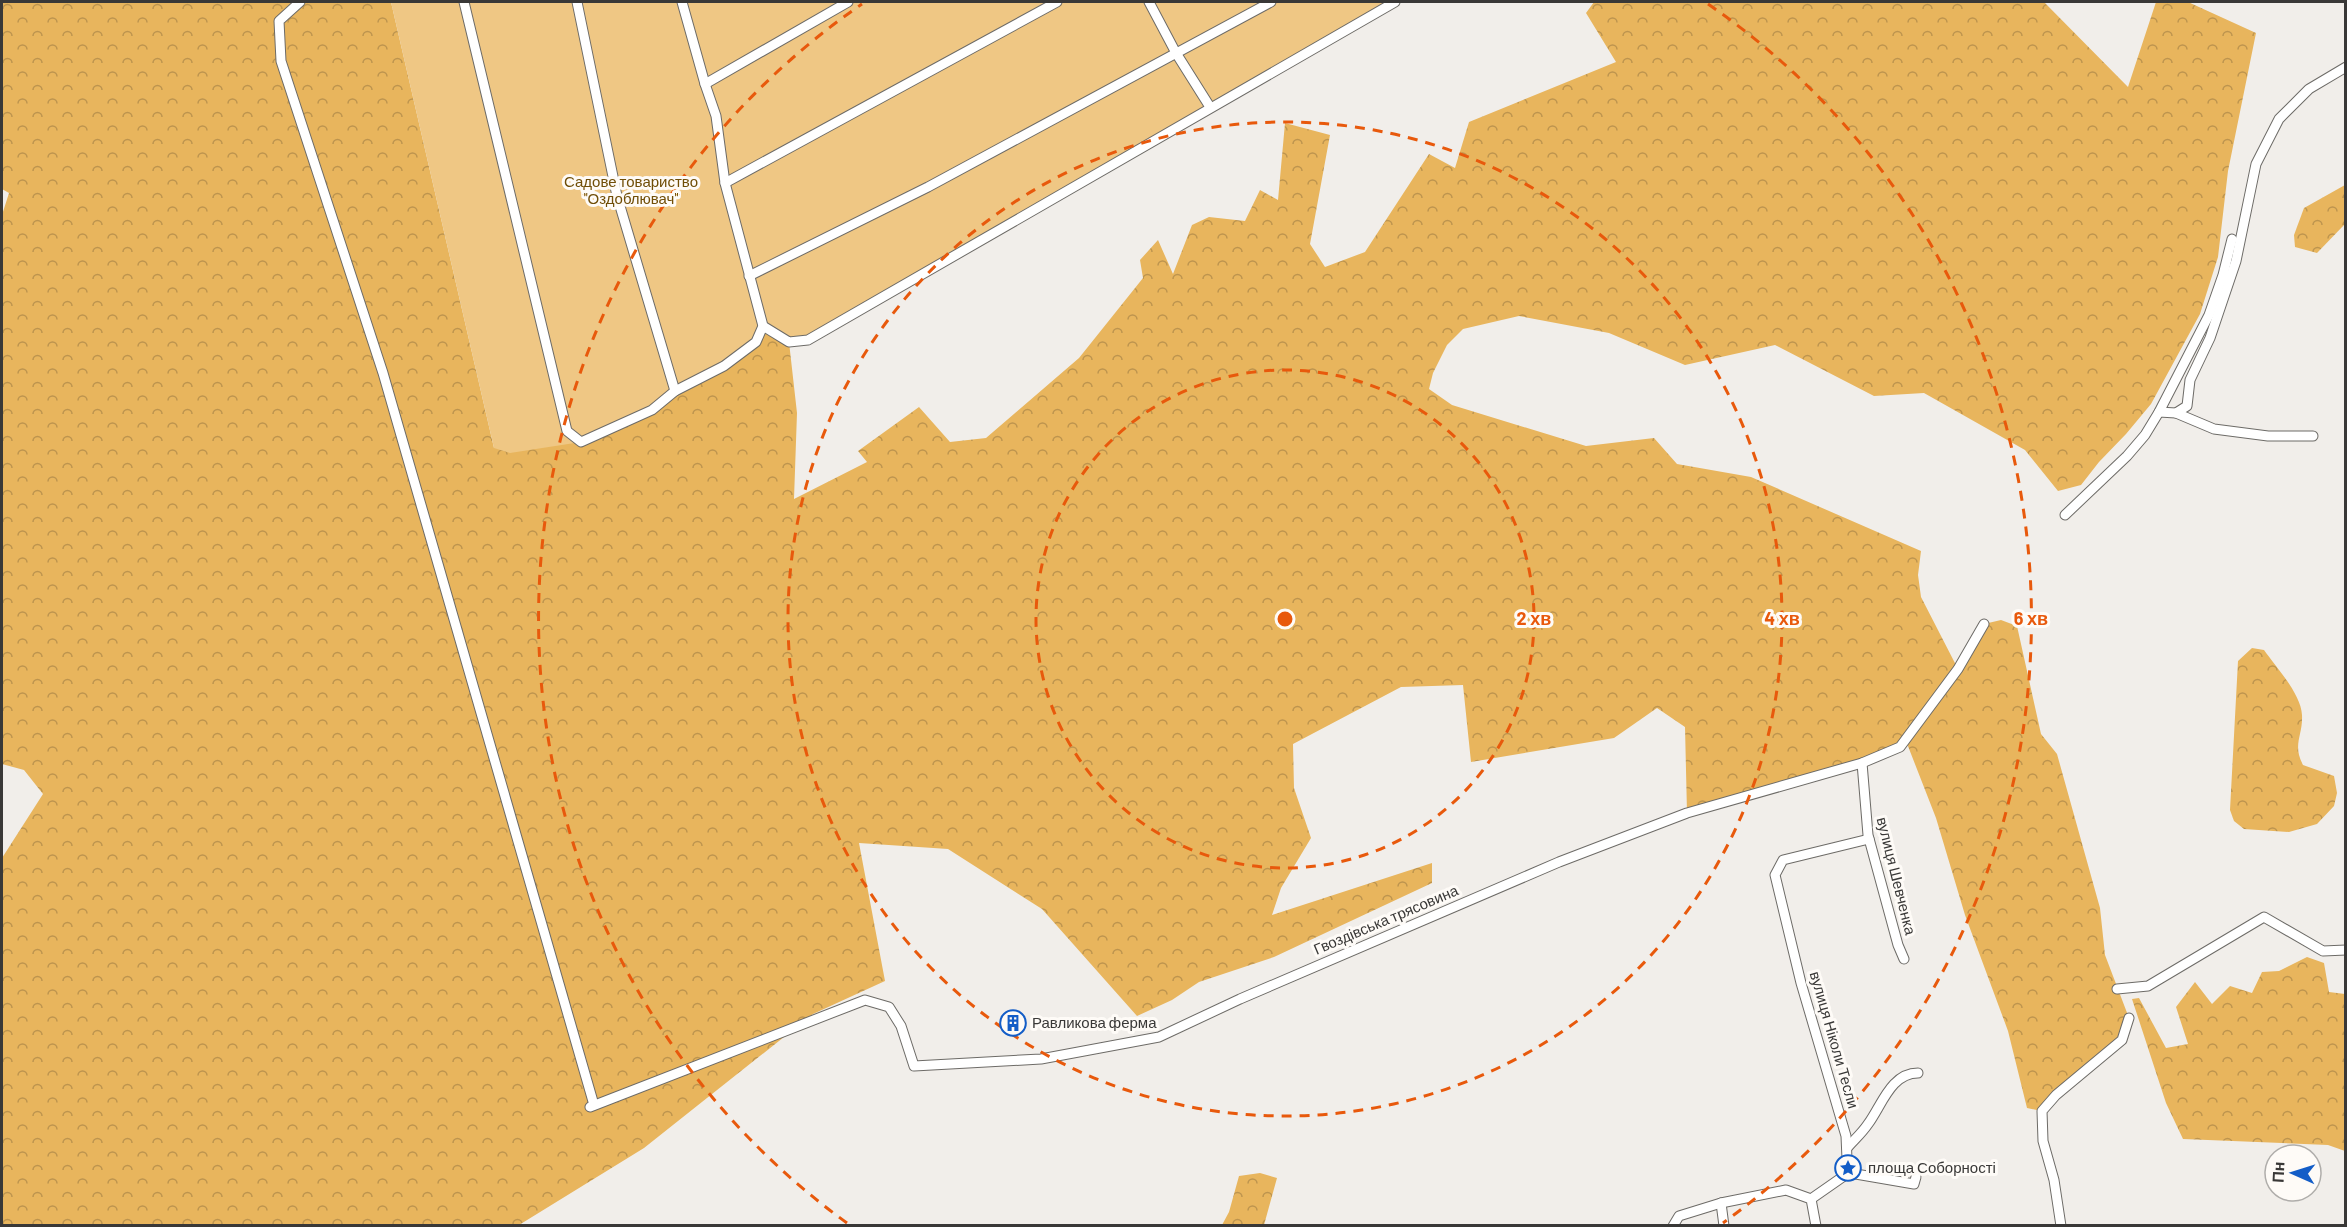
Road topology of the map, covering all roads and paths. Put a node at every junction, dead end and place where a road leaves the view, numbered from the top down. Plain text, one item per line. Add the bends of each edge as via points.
1 (300, 2) edge
2 (464, 2) edge
3 (577, 2) edge
4 (681, 2) edge
5 (849, 2) edge
6 (1057, 2) edge
7 (1149, 2) edge
8 (1271, 2) edge
9 (1395, 2) edge
10 (1176, 53) junction
11 (2346, 67) edge
12 (705, 84) junction
13 (1210, 107) junction
14 (724, 183) junction
15 (2232, 239) dead end
16 (749, 276) junction
17 (763, 326) junction
18 (675, 391) junction
19 (2159, 412) junction
20 (2176, 413) junction
21 (2313, 436) dead end
22 (2065, 515) dead end
23 (1984, 624) dead end
24 (1862, 763) junction
25 (1869, 839) junction
26 (2346, 950) edge
27 (1904, 959) dead end
28 (2117, 989) dead end
29 (2129, 1018) dead end
30 (1918, 1073) dead end
31 (1847, 1148) junction
32 (1844, 1176) junction
33 (1915, 1181) dead end
34 (1810, 1198) junction
35 (1721, 1203) junction
36 (1673, 1226) edge
37 (1724, 1226) edge
38 (1816, 1226) edge
39 (2061, 1226) edge

1 - 24 street, Гвоздівська трясовина via 279,21 280,61 383,373 592,1106 865,1000 889,1007 901,1026 914,1066 1041,1059 1159,1037 1570,858 1687,813
2 - 18 street via 567,431 581,442 652,410
3 - 18 street via 617,196
4 - 12 street
5 - 12 street
6 - 14 street
7 - 10 street
8 - 10 street
9 - 13 street
10 - 13 street
10 - 16 street via 928,188
11 - 20 street via 2309,89 2279,119 2256,164 2236,261 2210,338 2190,380 2187,406
12 - 14 street via 716,116
13 - 17 street via 808,340 789,342
14 - 16 street
15 - 19 street via 2209,315
16 - 17 street
17 - 18 street via 756,342 732,360
19 - 20 street
19 - 22 street via 2127,456
20 - 21 street via 2214,429
23 - 24 street, Гвоздівська трясовина via 1958,669 1900,747
24 - 25 street, вулиця Шевченка
25 - 27 street, вулиця Шевченка
25 - 31 street, вулиця Ніколи Тесли via 1783,860 1775,875
26 - 28 street via 2323,951 2264,917 2148,986
29 - 39 street via 2122,1040 2042,1111 2043,1141
30 - 31 street via 1908,1073 1897,1080
31 - 32 street, вулиця Ніколи Тесли
32 - 33 street via 1850,1173
32 - 34 street
34 - 35 street via 1786,1190
34 - 38 street
35 - 36 street via 1679,1216
35 - 37 street

